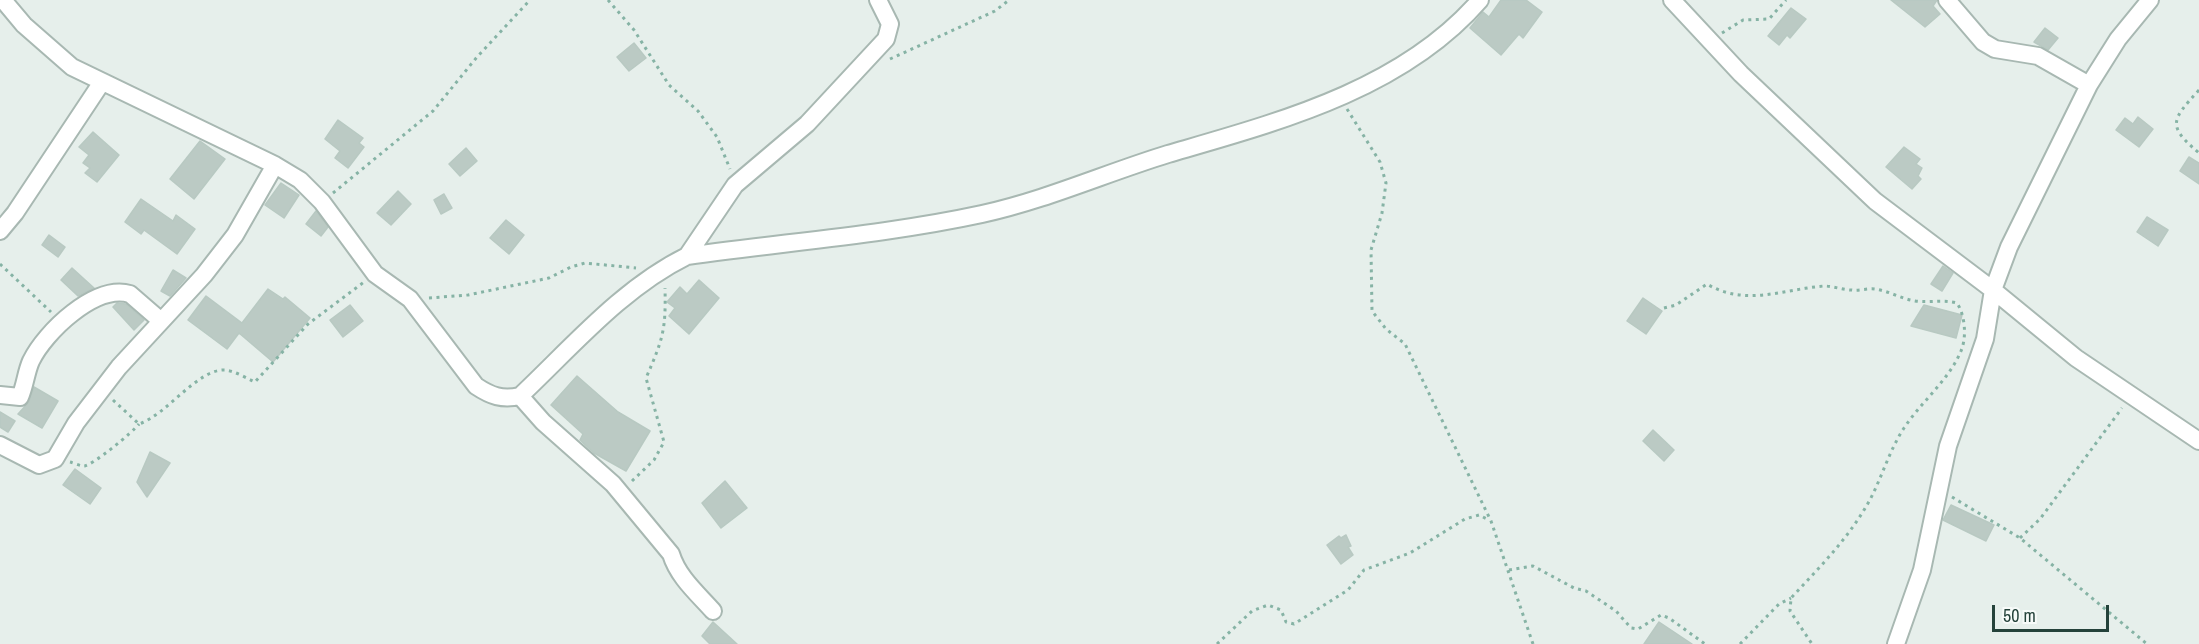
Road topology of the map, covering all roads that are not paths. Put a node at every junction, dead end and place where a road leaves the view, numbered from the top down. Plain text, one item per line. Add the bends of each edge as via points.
1 (3, 0) edge
2 (878, 0) edge
3 (1480, 0) edge
4 (1672, 0) edge
5 (1947, 0) edge
6 (2150, 0) edge
7 (102, 81) junction
8 (2089, 85) junction
9 (275, 165) junction
10 (0, 231) edge
11 (687, 255) junction
12 (1993, 290) junction
13 (160, 320) junction
14 (0, 395) edge
15 (520, 396) junction
16 (2199, 441) edge
17 (0, 445) edge
18 (713, 611) dead end
19 (1896, 644) edge

1 - 7 street via 49,49 72,67
2 - 11 street via 890,24 886,39 807,124 735,185
3 - 11 street via 1428,48 1340,97 1273,123 984,213
4 - 12 street via 1741,74 1875,201
5 - 8 street via 1983,42 1995,49 2038,56
6 - 8 street via 2118,39
7 - 9 street
7 - 10 street
8 - 12 street via 2009,247
9 - 13 street via 235,235 204,275
9 - 15 street via 300,180 322,202 375,274 410,299 476,386 490,396
11 - 15 street via 661,269 586,331
12 - 16 street via 2076,358
12 - 19 street via 1985,339 1948,446 1922,570
13 - 14 street via 125,292 92,301 60,322 31,362 20,397
13 - 17 street via 76,423 56,459 39,465
15 - 18 street via 543,422 613,484 671,554 683,578

